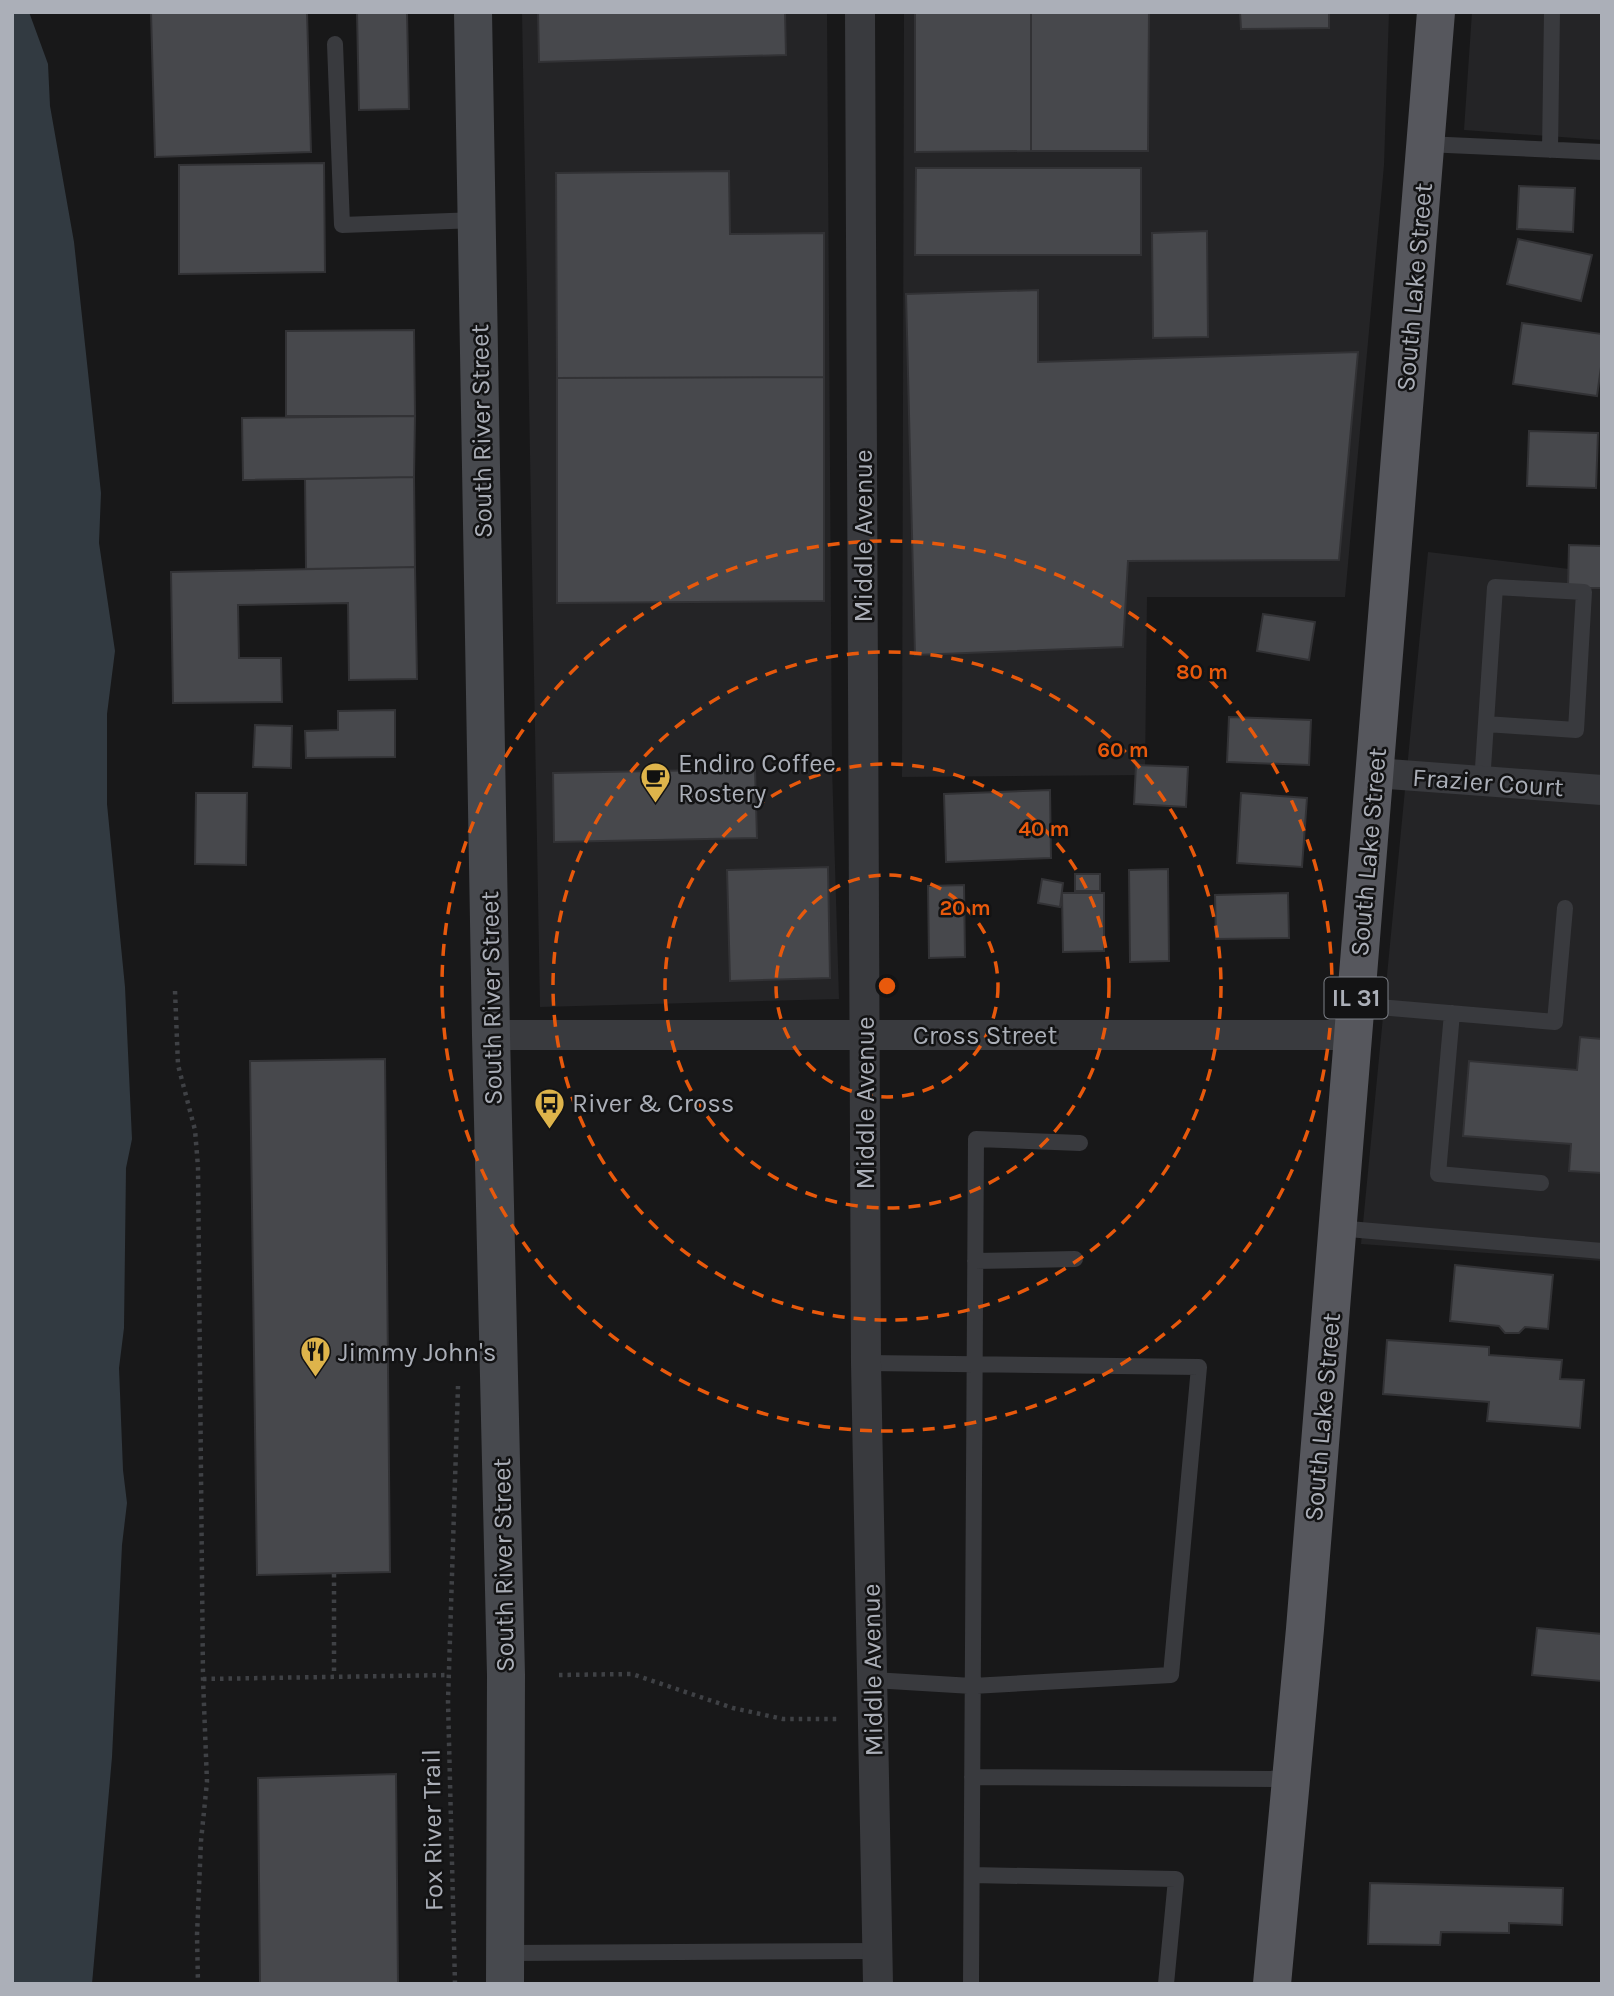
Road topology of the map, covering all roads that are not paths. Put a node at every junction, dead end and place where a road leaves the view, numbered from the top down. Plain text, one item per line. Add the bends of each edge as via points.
1 (473, 12) edge
2 (860, 12) edge
3 (1436, 12) edge
4 (1552, 12) edge
5 (335, 44) dead end
6 (1425, 144) junction
7 (1550, 150) junction
8 (1602, 152) edge
9 (477, 220) junction
10 (1486, 724) junction
11 (1375, 773) junction
12 (1482, 783) junction
13 (1602, 790) edge
14 (1565, 908) dead end
15 (1452, 1013) junction
16 (1354, 1020) junction
17 (491, 1035) junction
18 (865, 1035) junction
19 (1080, 1143) dead end
20 (1541, 1183) dead end
21 (1337, 1228) junction
22 (1602, 1251) edge
23 (1075, 1259) dead end
24 (975, 1261) junction
25 (866, 1363) junction
26 (974, 1364) junction
27 (873, 1680) junction
28 (972, 1686) junction
29 (972, 1777) junction
30 (1291, 1779) junction
31 (972, 1875) junction
32 (878, 1951) junction
33 (505, 1968) edge
34 (878, 1984) edge
35 (971, 1984) edge
36 (1166, 1984) edge
37 (1272, 1984) edge

1 - 9 street, South River Street
2 - 18 street, Middle Avenue
3 - 6 main road, South Lake Street / IL 31
4 - 7 lane
5 - 9 lane via 342,226
6 - 7 lane
6 - 11 main road, South Lake Street / IL 31
7 - 8 lane
9 - 17 street, South River Street
10 - 10 lane via 1495,587 1584,593 1576,730
10 - 12 lane
11 - 12 street, Frazier Court
11 - 16 main road, South Lake Street / IL 31
12 - 13 street, Frazier Court
14 - 15 lane via 1555,1022
15 - 16 lane
15 - 20 lane via 1438,1174
16 - 18 street, Cross Street
16 - 21 main road, South Lake Street / IL 31
17 - 18 street, Cross Street
17 - 33 street, South River Street via 506,1675
18 - 25 street, Middle Avenue
19 - 24 lane via 976,1139
21 - 22 lane
21 - 30 main road, South Lake Street / IL 31
23 - 24 lane
24 - 26 lane
25 - 26 lane
25 - 27 street, Middle Avenue
26 - 28 lane
26 - 28 lane via 1199,1367 1171,1675
27 - 28 lane
27 - 32 street, Middle Avenue
28 - 29 lane
29 - 30 lane
29 - 31 lane
30 - 37 main road, South Lake Street / IL 31
31 - 35 lane
31 - 36 lane via 1176,1879
32 - 33 lane
32 - 34 street, Middle Avenue

